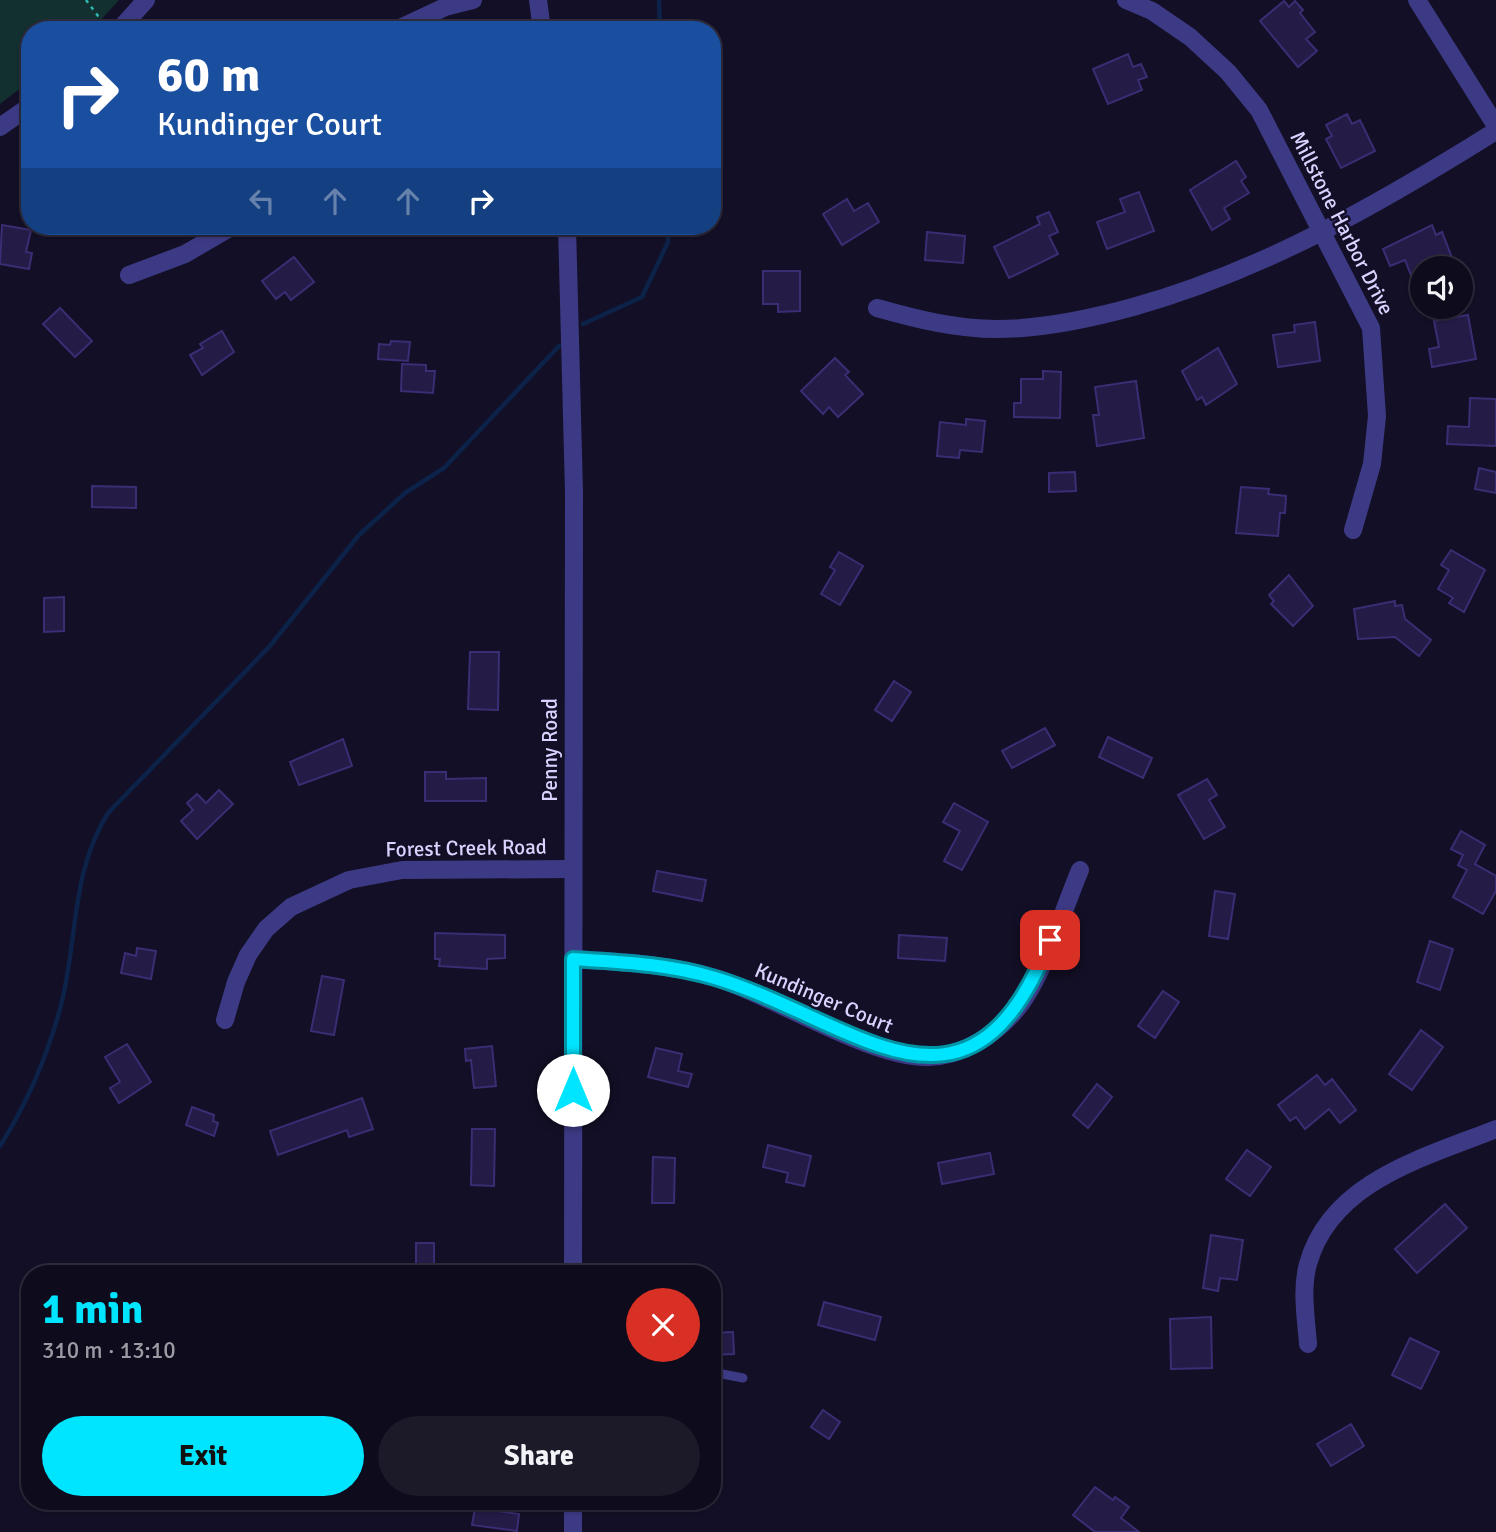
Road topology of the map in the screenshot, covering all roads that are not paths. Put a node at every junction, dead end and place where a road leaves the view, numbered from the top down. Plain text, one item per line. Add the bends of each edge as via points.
1 (146, 0) edge
2 (473, 0) edge
3 (538, 0) edge
4 (1126, 0) edge
5 (1417, 0) edge
6 (127, 21) edge
7 (415, 21) edge
8 (541, 21) edge
9 (21, 113) edge
10 (1496, 126) edge
11 (0, 127) edge
12 (1496, 131) edge
13 (1322, 234) junction
14 (218, 235) edge
15 (567, 235) edge
16 (129, 275) dead end
17 (877, 308) dead end
18 (1353, 530) dead end
19 (572, 869) junction
20 (1080, 870) dead end
21 (573, 959) junction
22 (225, 1020) dead end
23 (1496, 1129) edge
24 (573, 1265) edge
25 (1308, 1343) dead end
26 (721, 1374) edge
27 (743, 1378) dead end
28 (573, 1510) edge
29 (573, 1532) edge

1 - 6 street
2 - 7 street
3 - 8 street
4 - 13 street, Millstone Harbor Drive via 1190,37 1228,72 1259,110
5 - 10 street
9 - 11 street
12 - 13 street
13 - 17 street via 1162,299 1041,327 996,329 934,323
13 - 18 street, Millstone Harbor Drive via 1371,328 1377,416 1372,464
14 - 16 street via 185,254
15 - 19 street, Penny Road via 573,409
19 - 21 street, Penny Road
19 - 22 street, Forest Creek Road via 402,870 349,880 291,907 266,929 248,955
20 - 21 street, Kundinger Court via 1041,964 1017,1008 992,1033 944,1055 909,1055 876,1046 715,978 668,967
21 - 24 street, Penny Road
23 - 25 street via 1394,1170 1356,1192 1326,1227 1308,1263 1304,1302
26 - 27 lane
28 - 29 street

